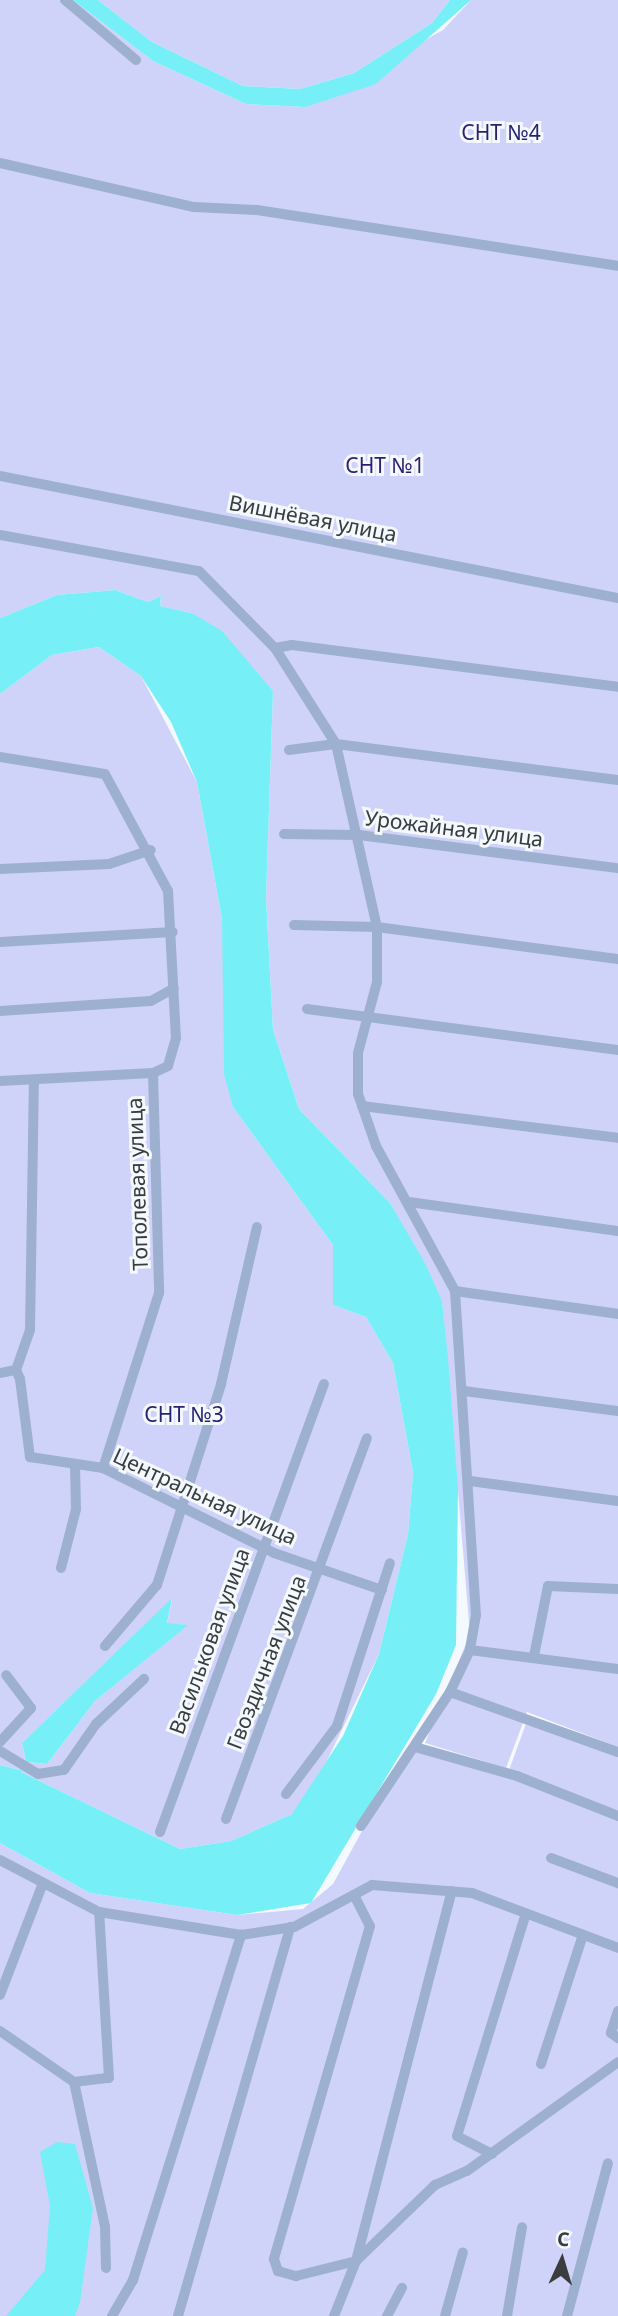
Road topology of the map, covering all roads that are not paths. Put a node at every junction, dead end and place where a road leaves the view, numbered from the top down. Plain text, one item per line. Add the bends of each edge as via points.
1 (65, 0) edge
2 (136, 60) dead end
3 (0, 163) edge
4 (618, 266) edge
5 (0, 476) edge
6 (0, 535) edge
7 (618, 598) edge
8 (275, 648) junction
9 (618, 687) edge
10 (336, 744) junction
11 (289, 750) dead end
12 (0, 757) edge
13 (618, 780) edge
14 (284, 834) dead end
15 (359, 835) junction
16 (151, 850) junction
17 (618, 868) edge
18 (0, 869) edge
19 (294, 925) dead end
20 (377, 927) junction
21 (173, 932) junction
22 (0, 942) edge
23 (618, 959) edge
24 (174, 988) junction
25 (307, 1009) dead end
26 (0, 1011) edge
27 (368, 1015) junction
28 (618, 1051) edge
29 (153, 1073) junction
30 (0, 1081) edge
31 (34, 1081) junction
32 (362, 1107) junction
33 (618, 1138) edge
34 (409, 1202) junction
35 (257, 1227) dead end
36 (618, 1231) edge
37 (455, 1291) junction
38 (618, 1314) edge
39 (16, 1370) junction
40 (0, 1373) edge
41 (324, 1384) dead end
42 (464, 1391) junction
43 (618, 1411) edge
44 (367, 1438) dead end
45 (75, 1464) junction
46 (103, 1468) junction
47 (470, 1481) junction
48 (618, 1501) edge
49 (184, 1507) junction
50 (264, 1548) junction
51 (390, 1563) dead end
52 (61, 1568) dead end
53 (322, 1569) junction
54 (618, 1589) edge
55 (382, 1590) junction
56 (105, 1646) dead end
57 (470, 1650) junction
58 (534, 1656) junction
59 (618, 1669) edge
60 (6, 1675) dead end
61 (144, 1679) dead end
62 (450, 1692) junction
63 (0, 1742) edge
64 (415, 1747) junction
65 (0, 1751) edge
66 (618, 1752) edge
67 (286, 1794) dead end
68 (618, 1816) edge
69 (226, 1819) dead end
70 (361, 1826) dead end
71 (160, 1832) dead end
72 (551, 1858) dead end
73 (0, 1860) edge
74 (618, 1882) edge
75 (43, 1883) junction
76 (452, 1891) junction
77 (354, 1895) junction
78 (99, 1912) junction
79 (526, 1913) junction
80 (290, 1927) junction
81 (242, 1935) junction
82 (583, 1935) junction
83 (618, 1948) edge
84 (0, 1995) edge
85 (618, 2011) edge
86 (0, 2031) edge
87 (618, 2038) edge
88 (618, 2062) edge
89 (541, 2064) dead end
90 (75, 2082) junction
91 (492, 2154) junction
92 (608, 2163) dead end
93 (522, 2227) dead end
94 (463, 2252) dead end
95 (356, 2261) junction
96 (106, 2268) dead end
97 (401, 2288) dead end
98 (112, 2316) edge
99 (178, 2316) edge
100 (334, 2316) edge
101 (387, 2316) edge
102 (445, 2316) edge
103 (507, 2316) edge
104 (567, 2316) edge

1 - 2 street
3 - 4 street via 194,207 257,210
5 - 7 street, Вишнёвая улица
6 - 8 street via 200,571
8 - 9 street via 292,645
8 - 10 street
10 - 11 street
10 - 13 street
10 - 15 street
12 - 16 street, Тополевая улица via 105,774
14 - 15 street, Урожайная улица
15 - 17 street, Урожайная улица
15 - 20 street
16 - 18 street via 109,864
16 - 21 street, Тополевая улица via 168,891
19 - 20 street
20 - 23 street
20 - 27 street via 377,982
21 - 22 street
21 - 24 street, Тополевая улица
24 - 26 street via 151,1001
24 - 29 street, Тополевая улица via 176,1038 168,1066
25 - 27 street
27 - 28 street
27 - 32 street via 358,1053
29 - 31 street
29 - 46 street, Тополевая улица via 159,1293
30 - 31 street
31 - 39 street via 30,1330
32 - 33 street
32 - 34 street via 376,1146
34 - 36 street
34 - 37 street
35 - 49 street
37 - 38 street
37 - 42 street
39 - 40 street
39 - 45 street, Центральная улица via 30,1457
41 - 50 street, Васильковая улица
42 - 43 street
42 - 47 street
44 - 53 street, Гвоздичная улица
45 - 46 street, Центральная улица
45 - 52 street via 76,1509
46 - 49 street, Центральная улица
47 - 48 street
47 - 57 street via 476,1615
49 - 50 street, Центральная улица
49 - 56 street via 158,1585
50 - 53 street, Центральная улица
50 - 71 street, Васильковая улица
51 - 55 street
53 - 55 street, Центральная улица
53 - 69 street, Гвоздичная улица
54 - 58 street via 548,1586
55 - 67 street via 337,1727
57 - 58 street
57 - 62 street
58 - 59 street
60 - 63 street via 31,1708
61 - 65 street via 96,1724 64,1770 38,1774
62 - 64 street
62 - 66 street
64 - 68 street via 517,1776
64 - 70 street
72 - 74 street
73 - 75 street
75 - 78 street
75 - 84 street
76 - 77 street via 372,1885
76 - 79 street
76 - 95 street
77 - 80 street
77 - 95 street via 370,1926 274,2259 278,2271 296,2276
78 - 81 street
78 - 90 street via 109,2078
79 - 82 street
79 - 91 street via 457,2136
80 - 81 street
80 - 99 street
81 - 98 street via 133,2280
82 - 83 street
82 - 89 street
85 - 87 street via 611,2033
86 - 90 street
88 - 91 street
90 - 96 street via 105,2227
91 - 95 street via 435,2185
92 - 104 street
93 - 103 street
94 - 102 street
95 - 100 street
97 - 101 street

